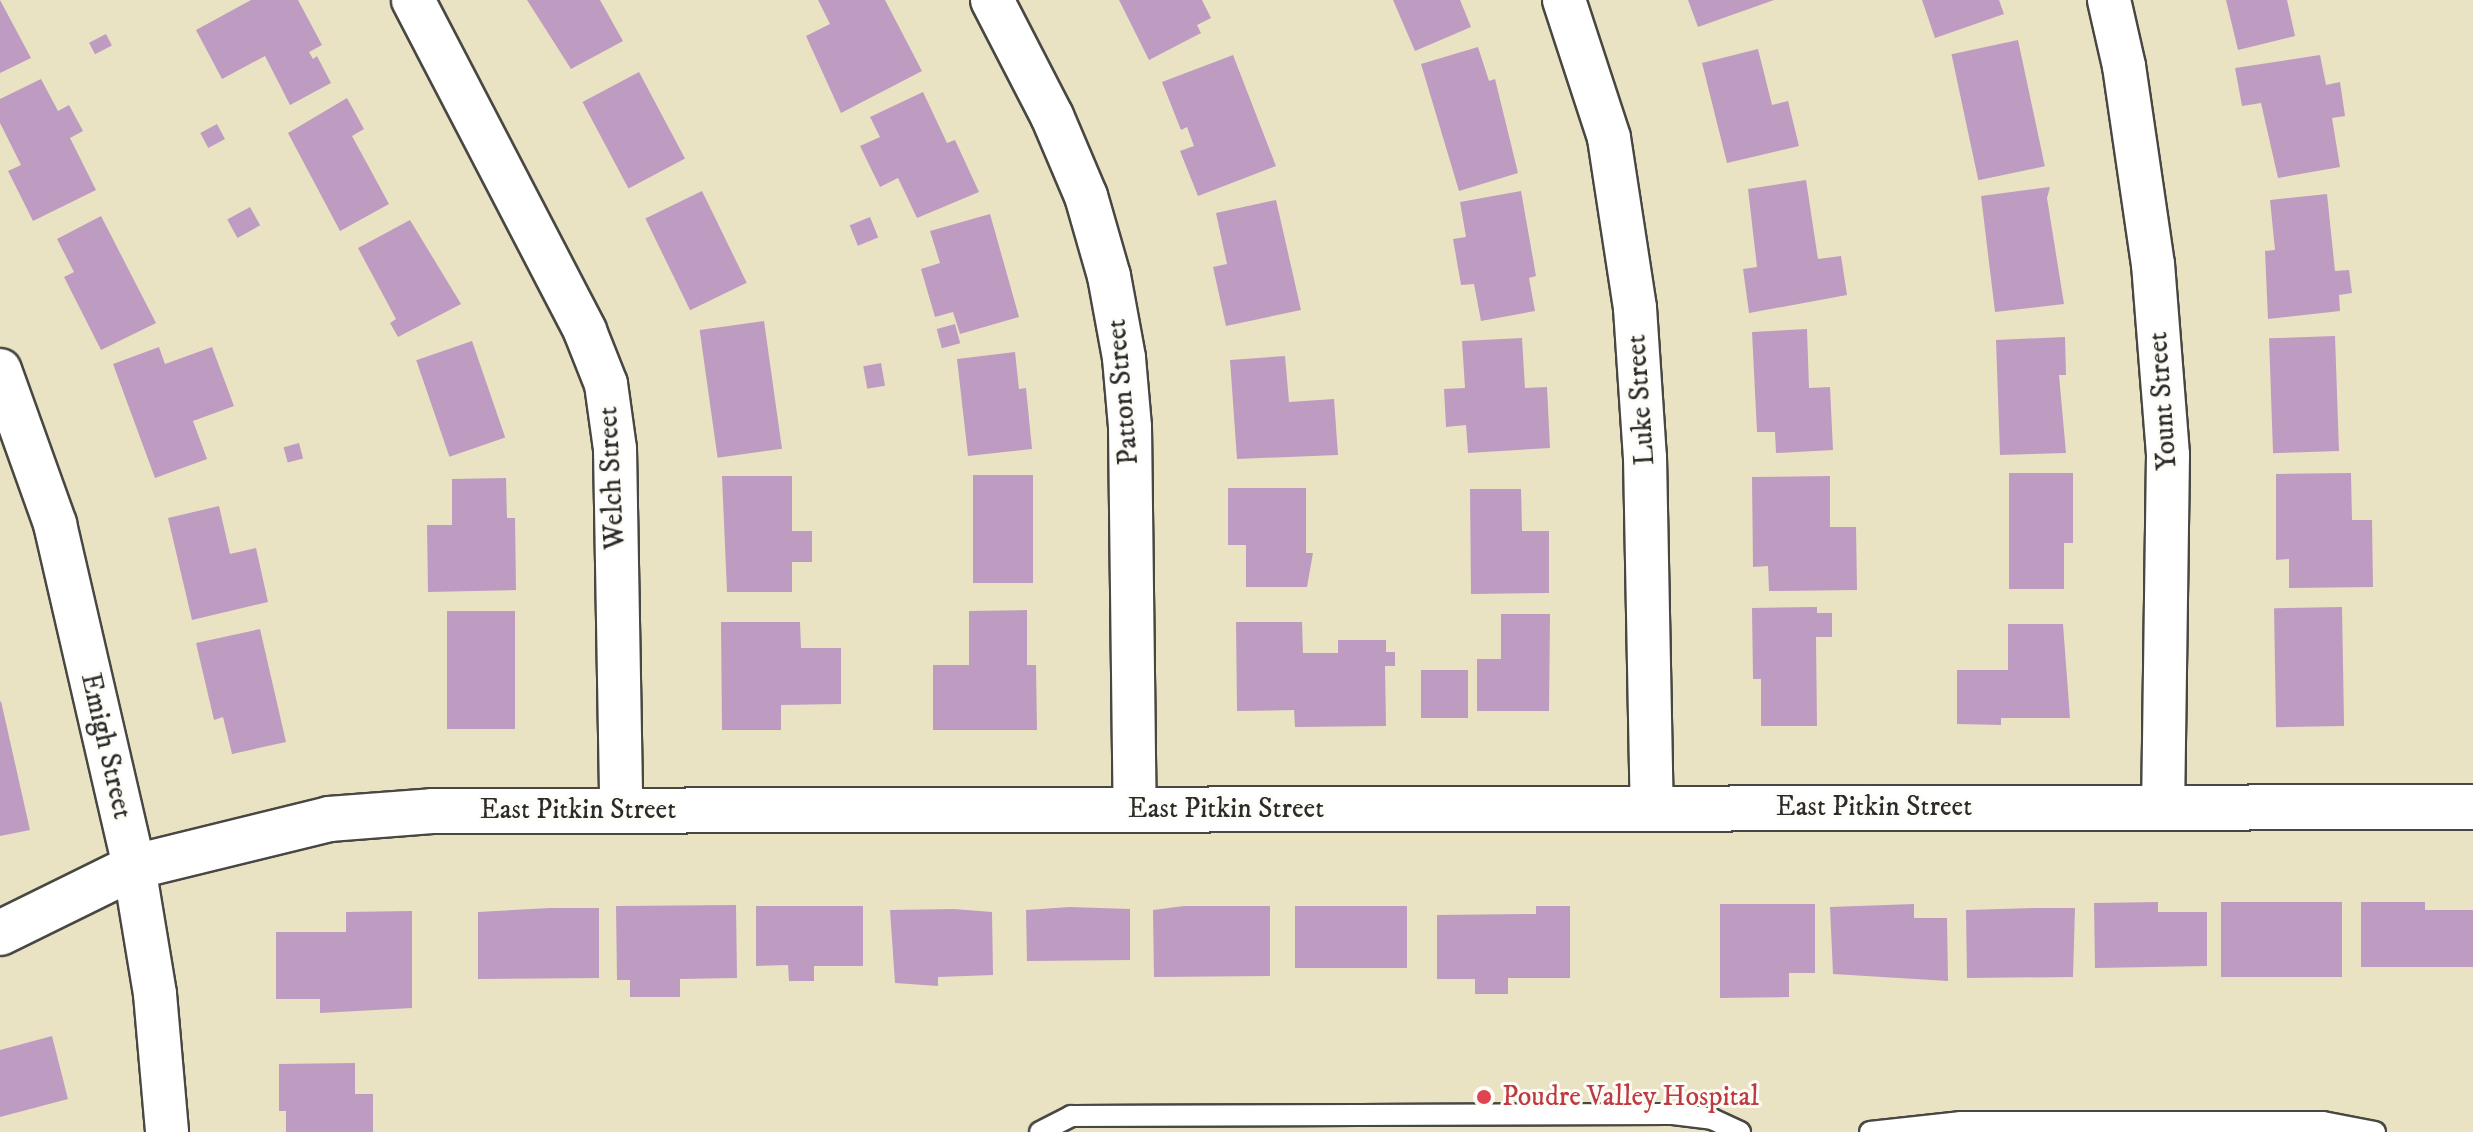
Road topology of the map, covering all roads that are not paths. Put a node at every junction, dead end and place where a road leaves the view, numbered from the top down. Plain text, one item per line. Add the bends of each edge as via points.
1 (413, 0) edge
2 (992, 0) edge
3 (1564, 0) edge
4 (2109, 0) edge
5 (0, 370) edge
6 (2163, 805) junction
7 (2473, 807) edge
8 (1135, 809) junction
9 (1652, 809) junction
10 (621, 810) junction
11 (134, 867) junction
12 (0, 933) edge
13 (2274, 1125) junction
14 (2042, 1128) edge
15 (167, 1132) edge
16 (1040, 1132) edge
17 (1740, 1132) edge
18 (1870, 1132) edge
19 (2297, 1132) edge
20 (2375, 1132) edge

1 - 10 street, Welch Street via 585,331 606,384 615,449
2 - 8 street, Patton Street via 1086,196 1122,344 1130,427
3 - 9 street, Luke Street via 1609,138 1635,308 1645,457
4 - 6 street, Yount Street via 2153,264 2168,455
5 - 11 street, Emigh Street via 55,524
6 - 7 street, East Pitkin Street
6 - 9 street, East Pitkin Street
8 - 9 street, East Pitkin Street
8 - 10 street, East Pitkin Street
10 - 11 street, East Pitkin Street via 432,811 329,819
11 - 12 street, East Pitkin Street
11 - 15 street, Emigh Street via 152,964
13 - 14 lane
13 - 19 lane
13 - 20 lane via 2323,1122
14 - 18 lane via 1917,1124
16 - 17 lane via 1071,1116 1657,1114 1712,1119

